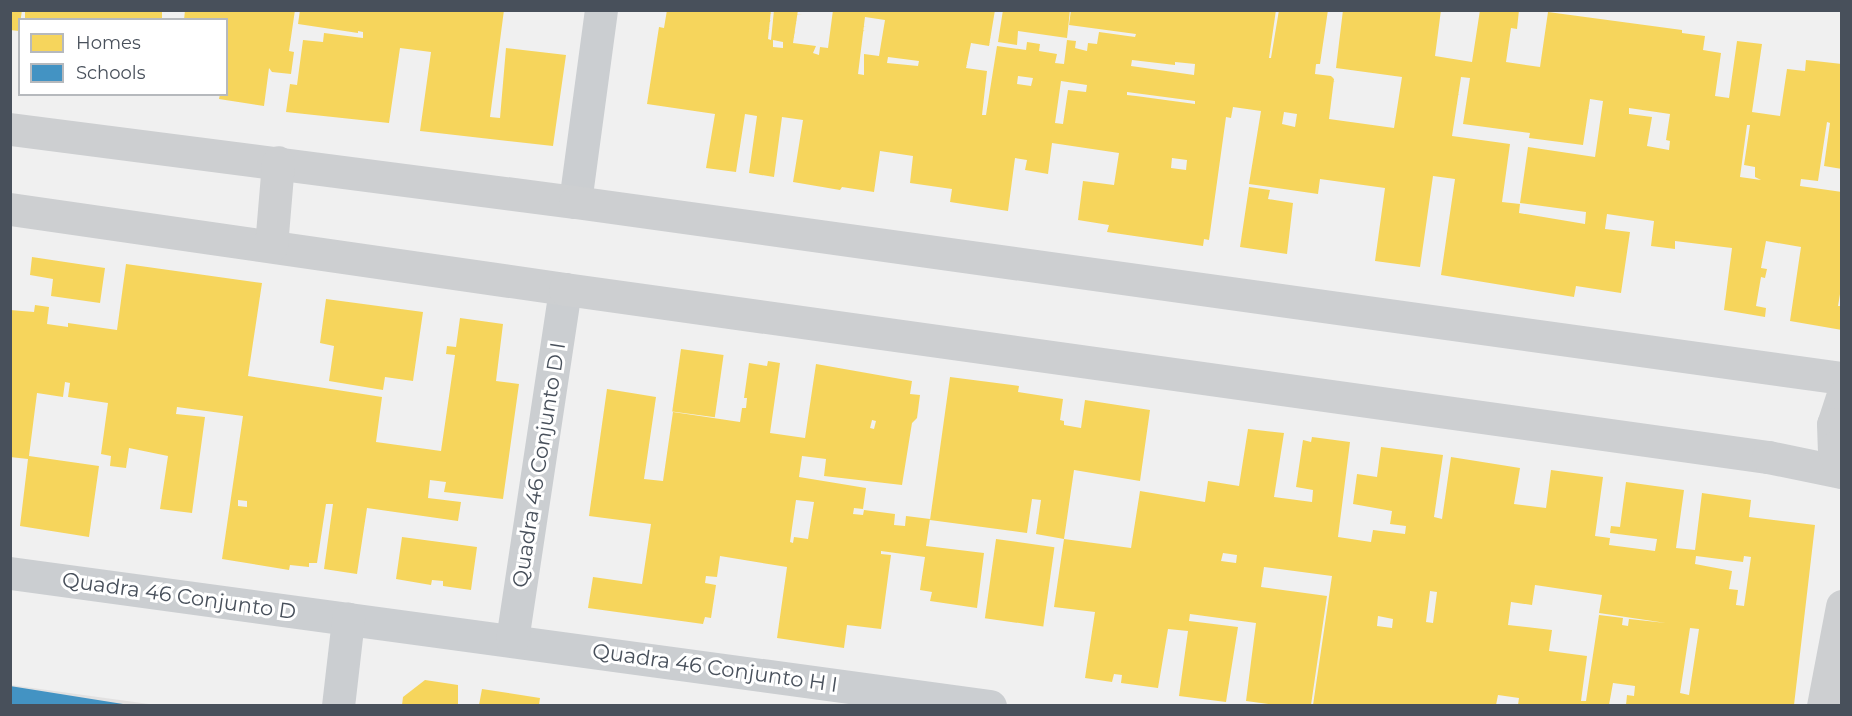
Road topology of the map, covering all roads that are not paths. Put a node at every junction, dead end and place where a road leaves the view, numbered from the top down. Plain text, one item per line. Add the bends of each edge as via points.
1 (601, 10) edge
2 (10, 129) edge
3 (278, 162) junction
4 (575, 202) junction
5 (10, 209) edge
6 (271, 246) junction
7 (565, 290) junction
8 (1842, 378) edge
9 (1842, 397) edge
10 (1841, 472) edge
11 (10, 573) edge
12 (1842, 606) edge
13 (348, 619) junction
14 (512, 640) junction
15 (338, 705) edge
16 (990, 705) edge
17 (1823, 705) edge

1 - 4 street
2 - 3 street
3 - 4 street
3 - 6 street
4 - 8 street
5 - 6 street
6 - 7 street
7 - 10 street via 1768,457
7 - 14 street, Quadra 46 Conjunto D I
9 - 10 street via 1833,424
11 - 13 street, Quadra 46 Conjunto D
12 - 17 street
13 - 14 street, Quadra 46 Conjunto D
13 - 15 street
14 - 16 street, Quadra 46 Conjunto H I

